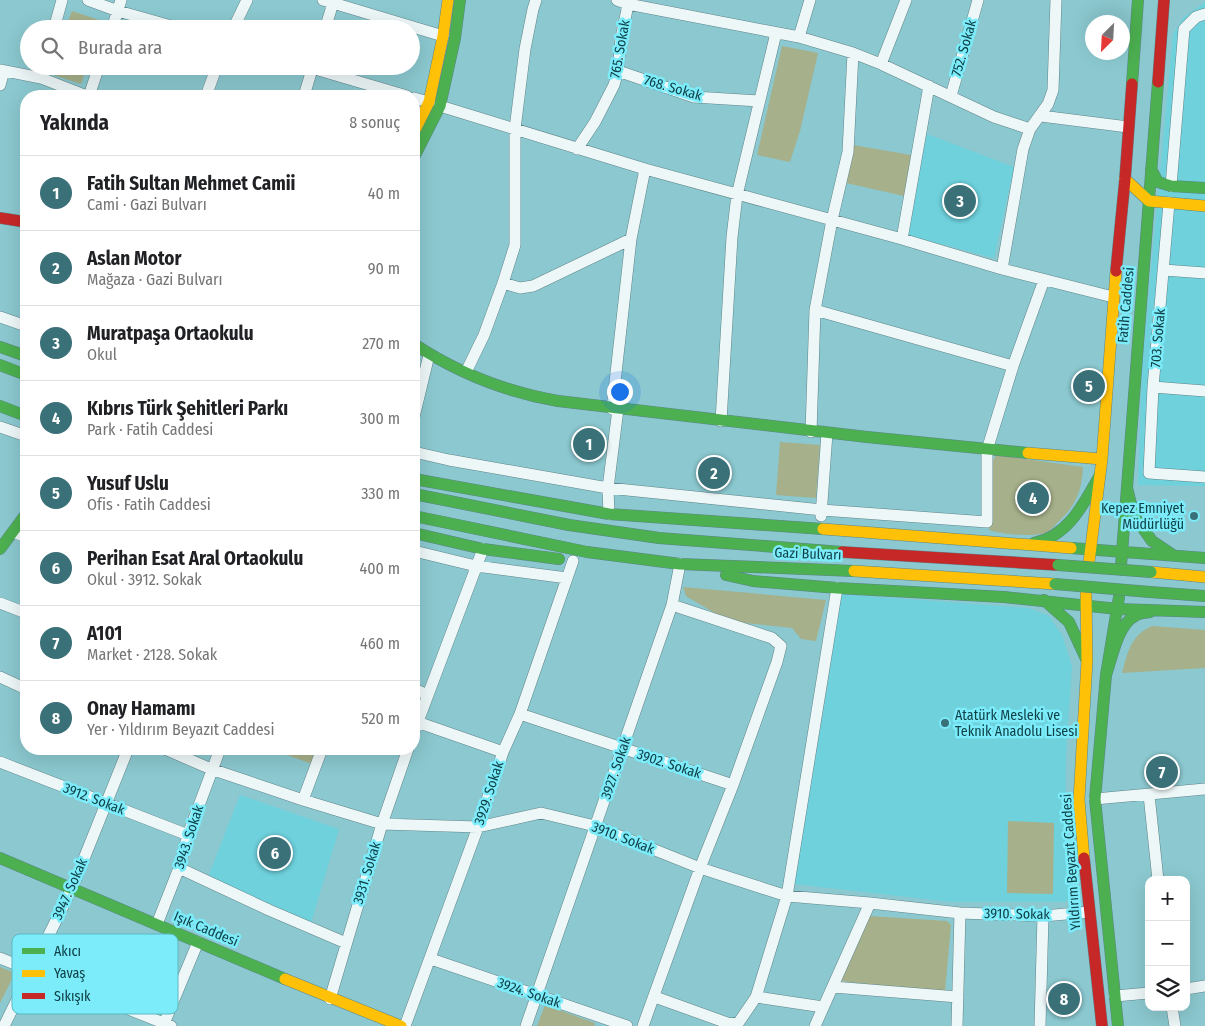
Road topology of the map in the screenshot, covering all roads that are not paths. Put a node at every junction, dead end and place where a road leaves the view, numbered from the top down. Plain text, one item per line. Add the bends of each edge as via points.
1 (62, 0) edge
2 (88, 0) edge
3 (247, 0) edge
4 (448, 0) edge
5 (460, 0) edge
6 (536, 0) edge
7 (810, 0) edge
8 (906, 0) edge
9 (978, 0) edge
10 (1056, 0) edge
11 (1138, 0) edge
12 (1164, 0) edge
13 (328, 1) edge
14 (625, 1) edge
15 (120, 5) edge
16 (1205, 14) edge
17 (56, 20) edge
18 (115, 20) edge
19 (159, 20) edge
20 (237, 20) edge
21 (326, 20) edge
22 (390, 20) edge
23 (420, 29) edge
24 (776, 33) junction
25 (443, 36) junction
26 (799, 37) junction
27 (853, 53) junction
28 (881, 64) junction
29 (2, 71) edge
30 (618, 71) junction
31 (20, 74) edge
32 (24, 75) edge
33 (42, 75) edge
34 (96, 75) edge
35 (214, 75) edge
36 (308, 75) edge
37 (337, 75) edge
38 (41, 78) junction
39 (0, 84) edge
40 (929, 86) junction
41 (72, 90) edge
42 (90, 90) edge
43 (208, 90) edge
44 (305, 90) edge
45 (387, 90) edge
46 (951, 96) junction
47 (420, 100) edge
48 (759, 101) junction
49 (434, 104) junction
50 (1041, 116) junction
51 (420, 124) edge
52 (1128, 127) junction
53 (515, 129) junction
54 (1030, 129) junction
55 (420, 141) edge
56 (577, 149) junction
57 (645, 169) junction
58 (1151, 169) junction
59 (1125, 179) junction
60 (1170, 186) junction
61 (1205, 188) edge
62 (737, 195) junction
63 (1150, 201) junction
64 (1169, 203) junction
65 (1205, 206) edge
66 (0, 218) edge
67 (832, 220) junction
68 (20, 221) edge
69 (631, 239) junction
70 (902, 239) junction
71 (1002, 268) junction
72 (1164, 270) junction
73 (1205, 273) edge
74 (1044, 280) junction
75 (503, 283) junction
76 (1113, 297) junction
77 (815, 310) junction
78 (0, 317) edge
79 (20, 324) edge
80 (0, 347) edge
81 (420, 348) edge
82 (20, 354) edge
83 (429, 355) junction
84 (0, 365) edge
85 (1013, 366) junction
86 (20, 372) edge
87 (466, 372) junction
88 (1154, 387) junction
89 (1205, 391) edge
90 (420, 392) edge
91 (0, 406) edge
92 (615, 409) junction
93 (20, 414) edge
94 (721, 421) junction
95 (0, 427) edge
96 (811, 432) junction
97 (827, 433) junction
98 (20, 434) edge
99 (987, 450) junction
100 (420, 453) edge
101 (1102, 459) junction
102 (1100, 476) junction
103 (1205, 477) edge
104 (420, 480) edge
105 (608, 488) junction
106 (1127, 488) junction
107 (420, 495) edge
108 (822, 510) junction
109 (609, 514) junction
110 (420, 517) edge
111 (20, 522) edge
112 (819, 530) junction
113 (13, 532) junction
114 (420, 534) edge
115 (20, 535) edge
116 (659, 538) junction
117 (1031, 544) junction
118 (0, 549) edge
119 (483, 549) junction
120 (1091, 549) junction
121 (420, 552) edge
122 (1122, 552) junction
123 (1174, 556) junction
124 (631, 558) junction
125 (1205, 558) edge
126 (573, 560) junction
127 (680, 564) junction
128 (476, 566) junction
129 (1205, 577) edge
130 (567, 578) junction
131 (837, 588) junction
132 (1205, 596) edge
133 (1044, 600) junction
134 (0, 603) edge
135 (672, 605) junction
136 (1084, 605) junction
137 (1117, 610) junction
138 (1166, 610) junction
139 (20, 611) edge
140 (1205, 612) edge
141 (1086, 661) junction
142 (1106, 675) junction
143 (0, 677) edge
144 (20, 686) edge
145 (420, 692) edge
146 (428, 695) junction
147 (520, 714) junction
148 (420, 716) edge
149 (420, 728) edge
150 (622, 748) junction
151 (503, 752) junction
152 (126, 755) edge
153 (178, 755) edge
154 (217, 755) edge
155 (320, 755) edge
156 (406, 755) edge
157 (0, 762) edge
158 (211, 769) junction
159 (733, 785) junction
160 (1205, 789) edge
161 (1149, 795) junction
162 (1094, 799) junction
163 (303, 800) junction
164 (106, 803) junction
165 (382, 824) junction
166 (595, 826) junction
167 (478, 827) junction
168 (188, 835) junction
169 (0, 858) edge
170 (179, 868) junction
171 (700, 868) junction
172 (1158, 876) edge
173 (73, 886) junction
174 (787, 896) junction
175 (870, 903) junction
176 (960, 912) junction
177 (1089, 912) junction
178 (1042, 916) junction
179 (157, 924) junction
180 (49, 934) edge
181 (198, 942) junction
182 (346, 943) junction
183 (0, 958) edge
184 (431, 958) junction
185 (12, 963) edge
186 (1205, 986) edge
187 (833, 987) junction
188 (1190, 988) edge
189 (1145, 993) edge
190 (178, 994) edge
191 (537, 996) junction
192 (756, 996) junction
193 (1115, 996) junction
194 (655, 998) junction
195 (958, 998) junction
196 (330, 999) junction
197 (823, 1007) junction
198 (12, 1010) edge
199 (1173, 1011) edge
200 (138, 1014) edge
201 (166, 1025) edge
202 (4, 1026) edge
203 (401, 1026) edge
204 (405, 1026) edge
205 (526, 1026) edge
206 (627, 1026) edge
207 (643, 1026) edge
208 (815, 1026) edge
209 (957, 1026) edge
210 (1040, 1026) edge
211 (1102, 1026) edge
212 (1118, 1026) edge
213 (1175, 1026) edge

1 - 17 street
2 - 15 street
3 - 20 street
4 - 25 main road
5 - 49 main road via 455,38
6 - 53 street via 525,49
7 - 26 street
8 - 28 street
9 - 46 street, 752. Sokak
10 - 50 street via 1053,90
11 - 52 main road, Fatih Caddesi
12 - 58 main road, Fatih Caddesi
13 - 21 street
13 - 22 street
14 - 24 street
14 - 30 street, 765. Sokak
15 - 18 street
15 - 19 street
16 - 60 street via 1196,17 1184,30
23 - 25 street
24 - 26 street
24 - 48 street
25 - 49 main road
26 - 27 street
27 - 28 street
27 - 67 street via 848,152
28 - 40 street
29 - 31 street
29 - 39 street
30 - 48 street, 768. Sokak via 694,97
30 - 56 street, 765. Sokak via 595,122
32 - 38 street
33 - 38 street
34 - 42 street
35 - 43 street
36 - 44 street
37 - 45 street
38 - 41 street
40 - 46 street
40 - 70 street
46 - 54 street via 994,118
47 - 49 street
48 - 62 street
49 - 51 main road
49 - 53 street
49 - 55 main road
50 - 52 street
50 - 54 street
52 - 59 main road, Fatih Caddesi
53 - 56 street
53 - 75 street via 515,245
54 - 71 street via 1023,149
56 - 57 street
57 - 62 street
57 - 69 street
58 - 60 main road via 1158,182
58 - 63 main road, Fatih Caddesi
59 - 63 main road
59 - 76 main road, Fatih Caddesi
60 - 61 main road
62 - 67 street
62 - 94 street
63 - 64 main road
63 - 106 main road, Fatih Caddesi
64 - 65 main road
64 - 72 street, 703. Sokak
66 - 68 main road
67 - 70 street
67 - 77 street
69 - 75 street via 533,286 520,288
69 - 92 street
70 - 71 street
71 - 74 street
72 - 73 street
72 - 88 street, 703. Sokak
74 - 76 street
74 - 85 street
75 - 87 street
76 - 101 main road, Fatih Caddesi
77 - 85 street
77 - 96 street
78 - 79 street
80 - 82 main road
81 - 83 main road
83 - 87 main road
83 - 90 street
84 - 86 main road
85 - 99 street
87 - 92 main road via 533,396
88 - 89 street
88 - 103 street, 703. Sokak via 1149,473
91 - 93 main road
92 - 94 main road
92 - 105 street
94 - 96 main road
95 - 98 street
96 - 97 main road
97 - 99 main road
97 - 108 street
99 - 101 main road
99 - 108 street via 987,522
100 - 105 street
101 - 102 main road, Fatih Caddesi
102 - 117 main road via 1066,527 1049,539
102 - 120 main road, Fatih Caddesi
104 - 109 main road
105 - 108 street
105 - 109 street
106 - 122 main road, Fatih Caddesi
106 - 123 main road via 1134,516 1152,541
107 - 116 main road, Gazi Bulvarı via 569,525
108 - 112 street
109 - 112 main road
110 - 124 main road, Gazi Bulvarı
111 - 113 main road
112 - 116 main road
112 - 117 main road
113 - 115 street
113 - 118 main road
114 - 119 main road
116 - 129 main road, Gazi Bulvarı, bridge
117 - 120 main road
119 - 126 main road
119 - 128 street
120 - 122 main road
120 - 136 main road, Fatih Caddesi
121 - 128 street
122 - 123 main road
122 - 137 main road, Fatih Caddesi
123 - 125 main road
124 - 126 main road
124 - 127 main road, Gazi Bulvarı
126 - 130 street, 3929. Sokak
127 - 131 main road via 753,581
127 - 132 main road, Gazi Bulvarı, bridge via 836,570
127 - 135 street, 3927. Sokak
128 - 130 street
128 - 146 street
130 - 147 street, 3929. Sokak
131 - 133 main road
131 - 174 street
133 - 136 main road
133 - 141 main road via 1068,622
134 - 139 street
135 - 150 street, 3927. Sokak
135 - 159 street via 772,638 781,646
136 - 137 main road
136 - 141 main road, Yıldırım Beyazıt Caddesi
137 - 138 main road
137 - 142 main road, Yıldırım Beyazıt Caddesi
138 - 140 main road
138 - 142 main road via 1130,618 1120,634
141 - 177 main road, Yıldırım Beyazıt Caddesi via 1079,800
142 - 162 main road, Yıldırım Beyazıt Caddesi
143 - 144 street
145 - 146 street
146 - 148 street
147 - 150 street, 3902. Sokak
147 - 151 street, 3929. Sokak
149 - 151 street
150 - 159 street, 3902. Sokak
150 - 166 street, 3927. Sokak
151 - 167 street, 3929. Sokak
152 - 164 street, 3947. Sokak
153 - 158 street, 3910. Sokak
154 - 158 street, 3943. Sokak
155 - 163 street
156 - 165 street, 3931. Sokak
157 - 164 street, 3912. Sokak
158 - 163 street, 3910. Sokak
158 - 168 street, 3943. Sokak
159 - 171 street
160 - 161 street
161 - 162 street
161 - 172 street
162 - 193 main road, Yıldırım Beyazıt Caddesi
163 - 165 street, 3910. Sokak
164 - 168 street, 3912. Sokak
164 - 173 street, 3947. Sokak
165 - 167 street, 3910. Sokak
165 - 182 street, 3931. Sokak
166 - 167 street, 3910. Sokak via 541,812
166 - 171 street, 3910. Sokak
166 - 191 street, 3927. Sokak
167 - 184 street, 3929. Sokak
168 - 170 street, 3943. Sokak
169 - 173 main road, Işık Caddesi
170 - 179 street, 3943. Sokak
170 - 182 street
171 - 174 street, 3910. Sokak
171 - 194 street
173 - 179 main road, Işık Caddesi
173 - 180 street, 3947. Sokak
174 - 175 street, 3910. Sokak
174 - 192 street
175 - 176 street, 3910. Sokak
175 - 187 street
176 - 178 street, 3910. Sokak
176 - 195 street
177 - 178 street, 3910. Sokak
177 - 211 main road, Yıldırım Beyazıt Caddesi
178 - 210 street
179 - 181 main road, Işık Caddesi
181 - 190 street
181 - 196 main road, Işık Caddesi
182 - 196 street, 3931. Sokak
183 - 185 street
184 - 191 street, 3924. Sokak
184 - 204 street, 3929. Sokak
186 - 188 street
187 - 195 street
187 - 197 street
189 - 193 street
191 - 205 street, 3927. Sokak
191 - 206 street, 3924. Sokak
192 - 194 street via 739,1022 730,1024
192 - 197 street
193 - 212 main road, Yıldırım Beyazıt Caddesi
194 - 207 street
195 - 209 street
196 - 203 main road, Işık Caddesi
197 - 208 street
198 - 202 street, 3947. Sokak
199 - 213 street
200 - 201 street

